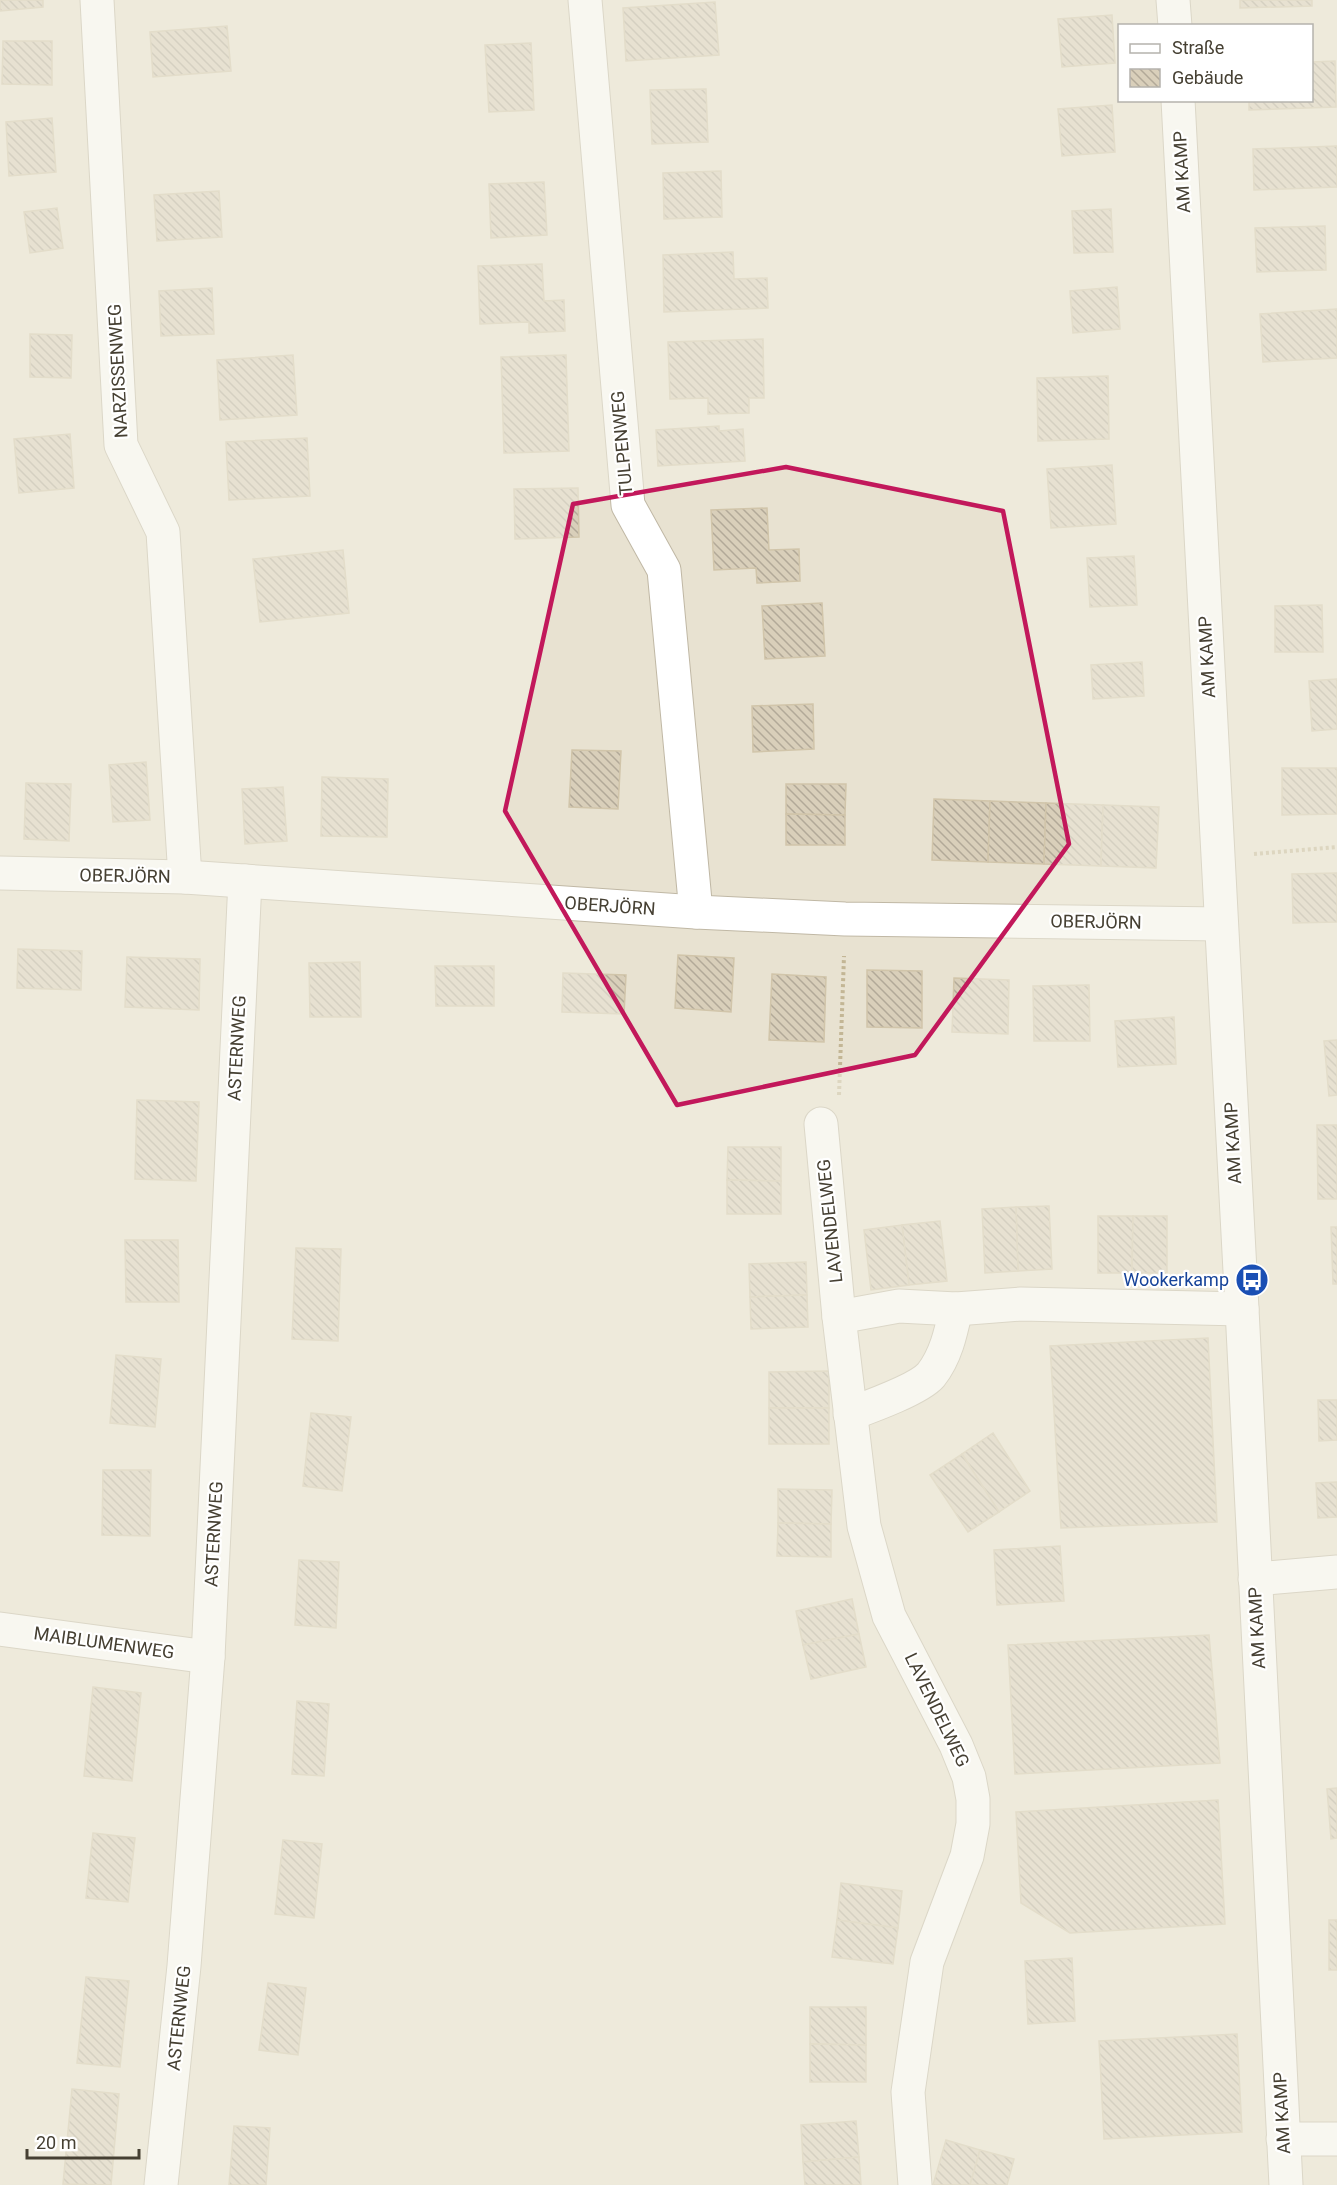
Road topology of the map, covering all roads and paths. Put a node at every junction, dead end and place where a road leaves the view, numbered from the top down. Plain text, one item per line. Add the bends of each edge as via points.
1 (98, 0) edge
2 (585, 0) edge
3 (1173, 0) edge
4 (1175, 24) edge
5 (1179, 102) edge
6 (1337, 847) edge
7 (1217, 857) junction
8 (0, 873) edge
9 (185, 877) junction
10 (245, 881) junction
11 (696, 912) junction
12 (845, 919) junction
13 (1221, 924) junction
14 (821, 1124) joint
15 (956, 1309) junction
16 (1242, 1309) junction
17 (839, 1317) junction
18 (850, 1414) junction
19 (1337, 1572) edge
20 (1255, 1579) junction
21 (0, 1629) edge
22 (208, 1657) junction
23 (1283, 2139) junction
24 (1337, 2139) edge
25 (160, 2185) edge
26 (915, 2185) edge
27 (1286, 2185) edge

1 - 9 street, NARZISSENWEG via 121,445 163,532
2 - 11 street, TULPENWEG via 628,505 664,570
3 - 4 street
5 - 7 street, AM KAMP
6 - 7 path
7 - 13 street, AM KAMP
8 - 9 street, OBERJÖRN
9 - 10 street, OBERJÖRN
10 - 11 street, OBERJÖRN
10 - 22 street, ASTERNWEG
11 - 12 street, OBERJÖRN
12 - 13 street, OBERJÖRN
12 - 14 path via 839,1112 820,1116
13 - 16 street, AM KAMP
14 - 17 street, LAVENDELWEG
15 - 16 street via 1021,1304
15 - 17 street via 899,1306
15 - 18 street via 949,1342 930,1376
16 - 20 street, AM KAMP
17 - 18 street, LAVENDELWEG
18 - 26 street, LAVENDELWEG via 864,1526 889,1616 956,1745 973,1799 968,1856 927,1962 908,2092
19 - 20 street
20 - 23 street, AM KAMP
21 - 22 street, MAIBLUMENWEG
22 - 25 street, ASTERNWEG via 184,1966
23 - 24 street
23 - 27 street, AM KAMP

